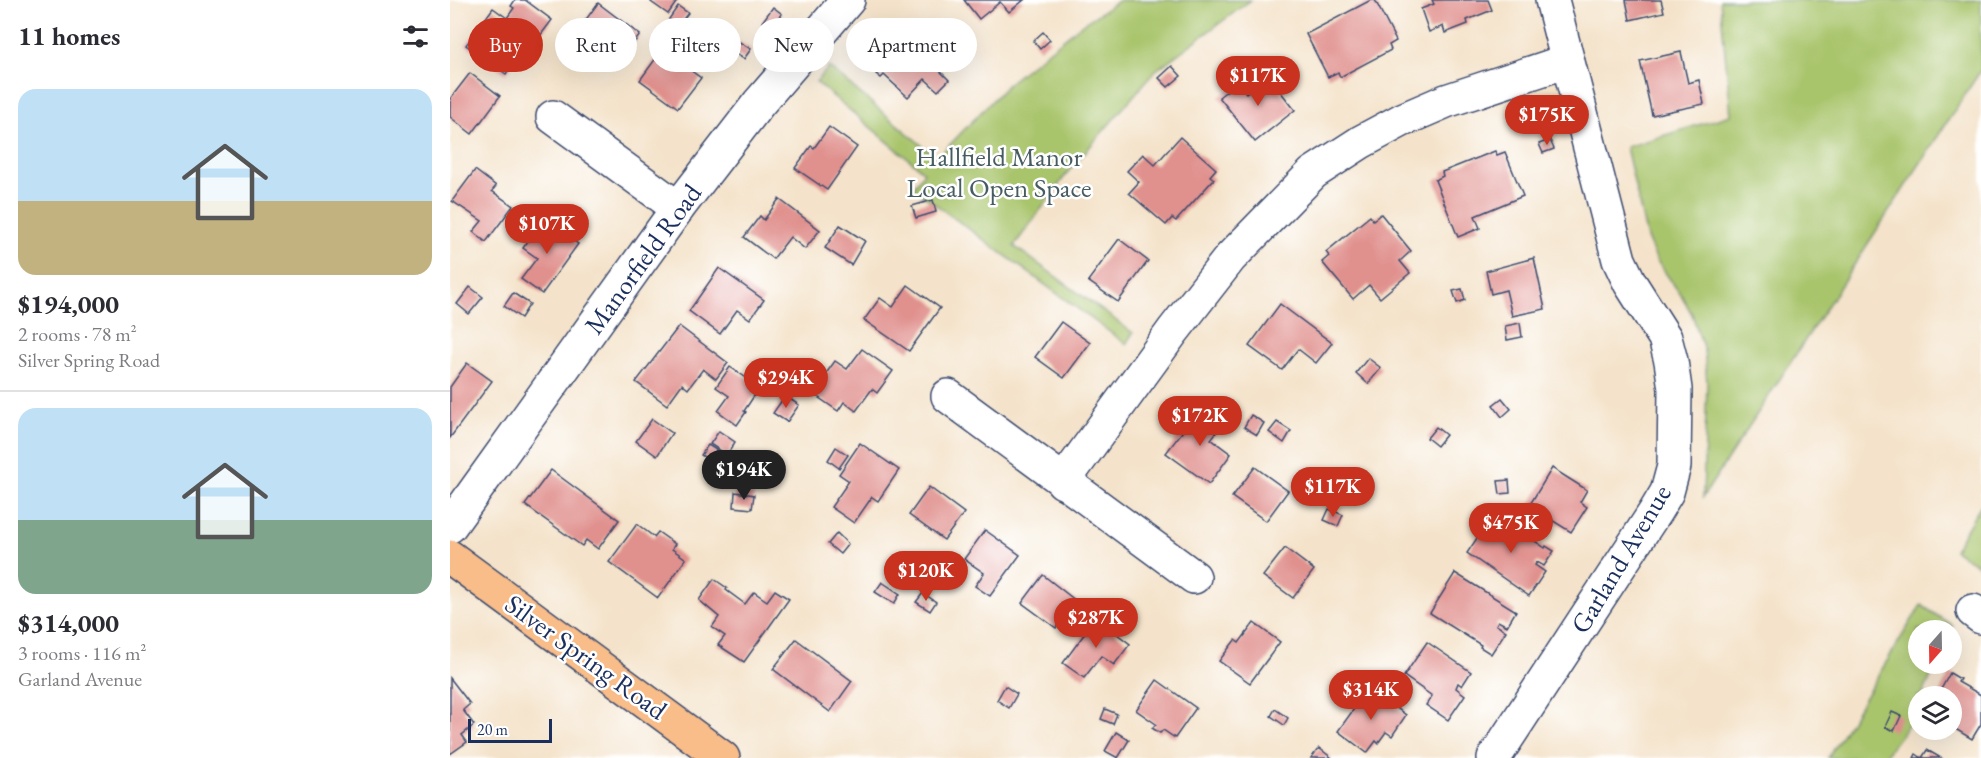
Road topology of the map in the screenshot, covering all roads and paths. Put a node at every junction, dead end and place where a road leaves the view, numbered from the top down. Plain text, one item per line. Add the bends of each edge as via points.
1 (848, 0) edge
2 (1552, 0) edge
3 (1567, 61) junction
4 (553, 117) dead end
5 (678, 208) junction
6 (948, 396) dead end
7 (1063, 482) junction
8 (450, 526) edge
9 (450, 557) edge
10 (1194, 577) dead end
11 (723, 758) edge
12 (1494, 758) edge

1 - 5 street, Manorfield Road via 759,103
2 - 3 street, Garland Avenue
3 - 7 street via 1446,101 1402,120 1313,173 1230,258
3 - 12 street, Garland Avenue via 1619,260 1665,338 1675,389 1674,466 1655,512
4 - 5 street
5 - 8 street, Manorfield Road
6 - 7 street
7 - 10 street
9 - 11 main road, Silver Spring Road

